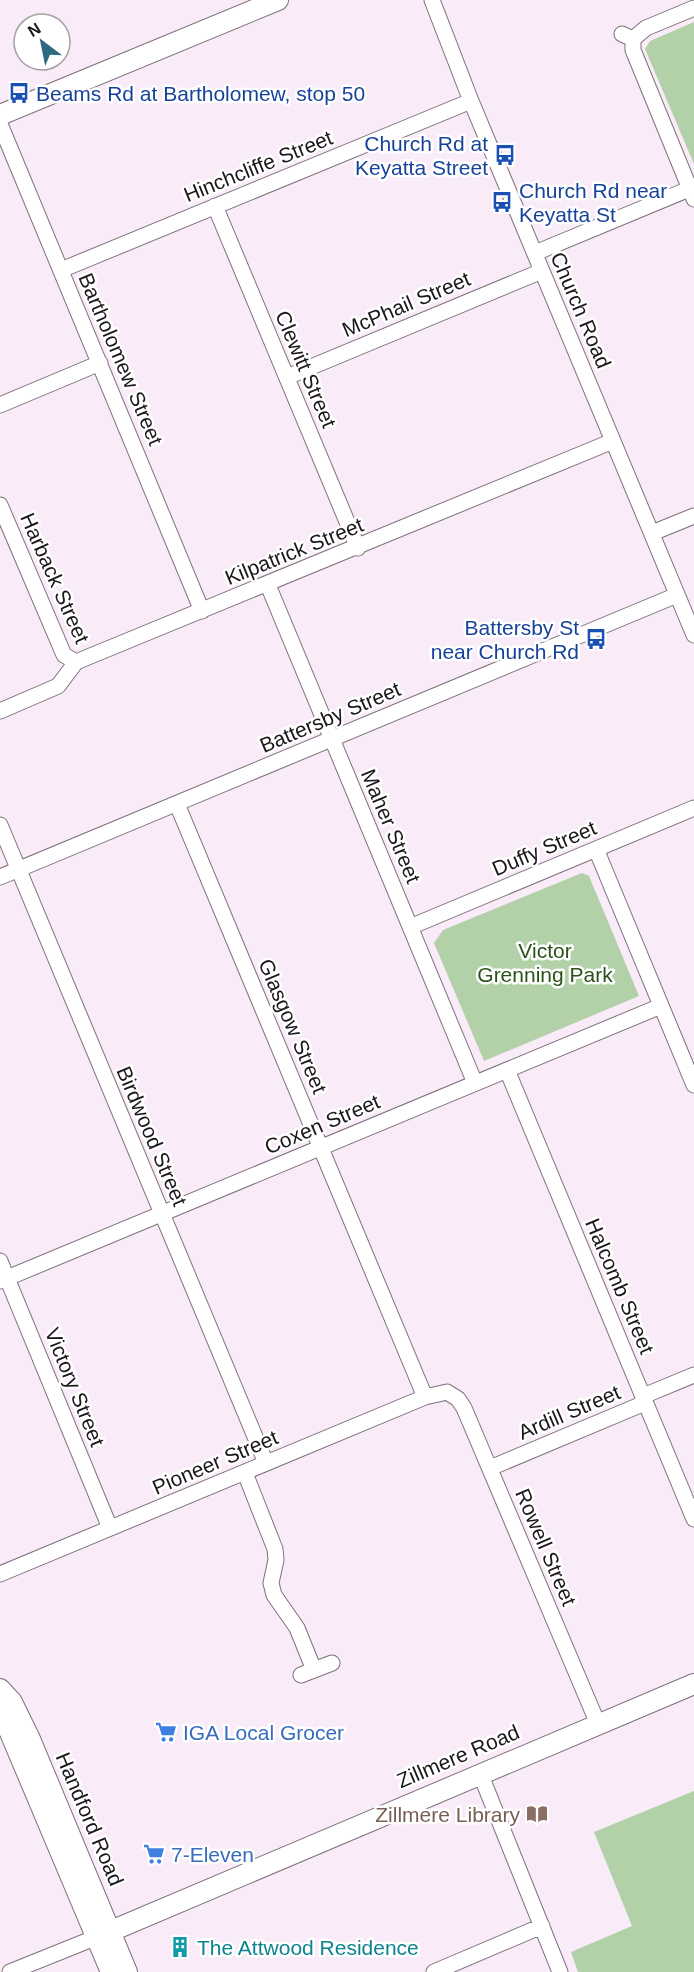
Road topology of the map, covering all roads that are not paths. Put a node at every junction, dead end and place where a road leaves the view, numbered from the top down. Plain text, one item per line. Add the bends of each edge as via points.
1 (278, 0) edge
2 (432, 0) edge
3 (694, 8) edge
4 (471, 101) junction
5 (0, 115) edge
6 (0, 124) edge
7 (693, 192) edge
8 (215, 206) junction
9 (535, 254) junction
10 (61, 270) junction
11 (542, 271) junction
12 (100, 363) junction
13 (287, 376) junction
14 (0, 405) edge
15 (613, 441) junction
16 (0, 505) edge
17 (694, 516) edge
18 (652, 533) junction
19 (358, 548) junction
20 (268, 585) junction
21 (677, 595) junction
22 (202, 611) junction
23 (694, 635) edge
24 (76, 662) junction
25 (0, 711) edge
26 (332, 739) junction
27 (177, 804) junction
28 (694, 808) edge
29 (0, 825) edge
30 (596, 849) junction
31 (18, 870) junction
32 (0, 878) edge
33 (410, 927) junction
34 (661, 1006) junction
35 (507, 1070) junction
36 (475, 1083) junction
37 (694, 1085) edge
38 (321, 1148) junction
39 (162, 1214) junction
40 (0, 1261) edge
41 (4, 1279) edge
42 (694, 1375) edge
43 (447, 1392) joint
44 (425, 1397) junction
45 (644, 1399) junction
46 (267, 1463) junction
47 (490, 1468) junction
48 (245, 1473) junction
49 (694, 1519) edge
50 (111, 1528) junction
51 (0, 1574) edge
52 (332, 1662) dead end
53 (694, 1684) edge
54 (0, 1689) edge
55 (0, 1709) edge
56 (598, 1724) junction
57 (11, 1730) edge
58 (480, 1773) junction
59 (542, 1926) junction
60 (104, 1934) junction
61 (10, 1972) edge
62 (111, 1972) edge
63 (127, 1972) edge
64 (434, 1972) edge
65 (560, 1972) edge

1 - 5 main road
2 - 4 street, Church Road
3 - 7 street via 627,36
4 - 8 street, Hinchcliffe Street
4 - 9 street, Church Road
6 - 10 street, Bartholomew Street
7 - 9 street
8 - 10 street, Hinchcliffe Street
8 - 13 street, Clewitt Street
9 - 11 street, Church Road
10 - 12 street, Bartholomew Street
11 - 13 street, McPhail Street
11 - 15 street, Church Road
12 - 14 street
12 - 22 street, Bartholomew Street
13 - 19 street, Clewitt Street
15 - 18 street, Church Road
15 - 19 street, Kilpatrick Street
16 - 24 street, Harback Street via 64,655
17 - 18 street
18 - 21 street, Church Road
19 - 20 street, Kilpatrick Street
20 - 22 street, Kilpatrick Street
20 - 26 street, Maher Street
21 - 23 street, Church Road
21 - 26 street, Battersby Street
22 - 24 street, Kilpatrick Street
24 - 25 street via 58,686
26 - 27 street, Battersby Street
26 - 33 street, Maher Street
27 - 31 street, Battersby Street
27 - 38 street, Glasgow Street
28 - 30 street, Duffy Street
29 - 31 street, Birdwood Street
30 - 33 street, Duffy Street
30 - 34 street
31 - 32 street, Battersby Street
31 - 39 street, Birdwood Street
33 - 36 street, Maher Street
34 - 35 street, Coxen Street
34 - 37 street
35 - 36 street, Coxen Street
35 - 45 street, Halcomb Street
36 - 38 street, Coxen Street
38 - 39 street, Coxen Street
38 - 44 street, Glasgow Street
39 - 41 street, Coxen Street
39 - 46 street, Birdwood Street
40 - 41 street, Victory Street
41 - 50 street, Victory Street
42 - 45 street, Ardill Street
43 - 44 street, Pioneer Street
43 - 47 street, Rowell Street via 461,1402
44 - 46 street, Pioneer Street
45 - 47 street, Ardill Street via 640,1405
45 - 49 street, Halcomb Street
46 - 48 street, Pioneer Street
47 - 56 street, Rowell Street
48 - 50 street, Pioneer Street
48 - 52 street via 275,1549 271,1583 274,1595 297,1629 308,1672
50 - 51 street, Pioneer Street
53 - 56 main road, Zillmere Road
54 - 57 main road, Handford Road via 12,1702
55 - 57 main road, Handford Road
56 - 58 main road, Zillmere Road
57 - 60 main road, Handford Road
58 - 59 street
58 - 60 main road, Zillmere Road
59 - 64 street
59 - 65 street
60 - 61 street, Zillmere Road
60 - 62 main road, Handford Road
60 - 63 main road, Handford Road

